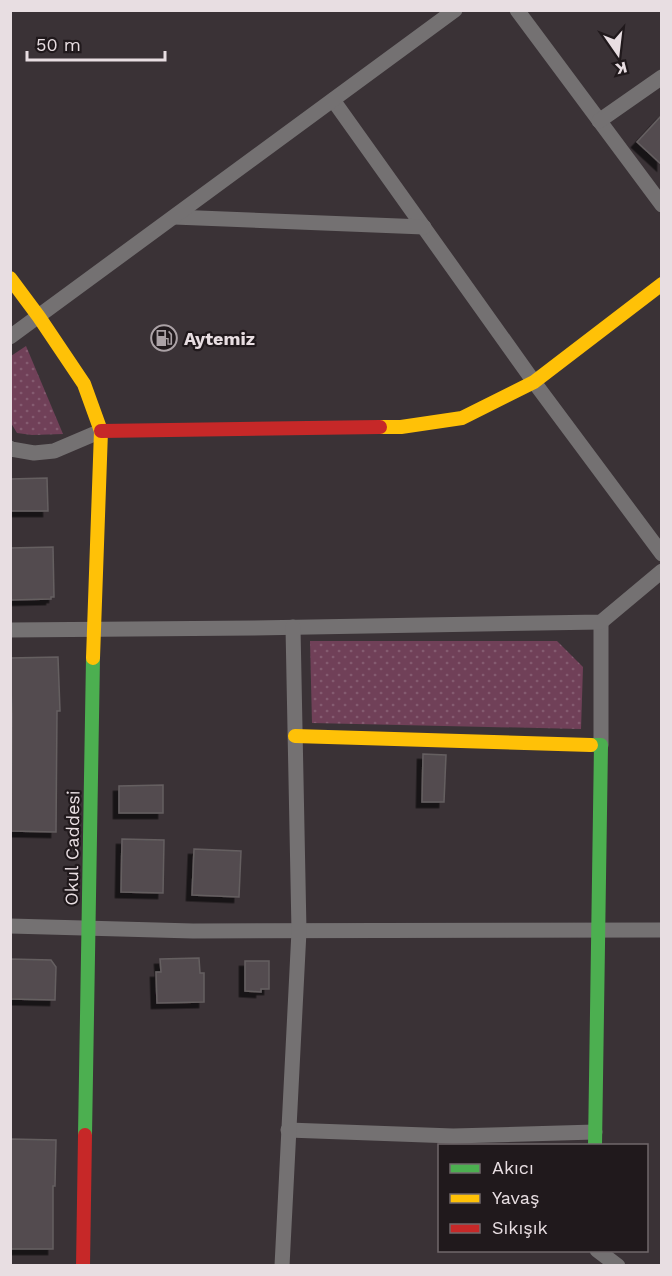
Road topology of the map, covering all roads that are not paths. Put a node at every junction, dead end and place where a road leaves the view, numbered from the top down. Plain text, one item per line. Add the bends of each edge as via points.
1 (455, 10) edge
2 (518, 10) edge
3 (662, 77) edge
4 (333, 100) junction
5 (599, 121) junction
6 (662, 205) edge
7 (174, 217) junction
8 (424, 227) junction
9 (10, 278) edge
10 (662, 284) edge
11 (39, 317) junction
12 (10, 337) edge
13 (534, 382) junction
14 (101, 431) junction
15 (10, 448) edge
16 (662, 554) edge
17 (662, 571) edge
18 (601, 622) junction
19 (293, 627) junction
20 (93, 629) junction
21 (10, 630) edge
22 (295, 736) junction
23 (601, 745) junction
24 (10, 926) edge
25 (89, 928) junction
26 (662, 930) edge
27 (299, 931) junction
28 (598, 931) junction
29 (288, 1130) junction
30 (595, 1139) edge
31 (459, 1141) edge
32 (598, 1252) edge
33 (83, 1266) edge
34 (282, 1266) edge
35 (618, 1266) edge

1 - 4 street
2 - 5 street
3 - 5 street
4 - 7 street
4 - 8 street
5 - 6 street
7 - 8 street
7 - 11 street
8 - 13 street
9 - 11 street
10 - 13 street
11 - 12 street
11 - 14 street via 84,384
13 - 14 street via 462,418 401,427
13 - 16 street
14 - 15 street via 54,451 34,453
14 - 20 street, Okul Caddesi
17 - 18 street
18 - 19 street
18 - 23 street
19 - 20 street
19 - 22 street
20 - 21 street
20 - 25 street, Okul Caddesi
22 - 23 street
22 - 27 street
23 - 28 street
24 - 25 street
25 - 27 street
25 - 33 street, Okul Caddesi
26 - 28 street
27 - 28 street
27 - 29 street
28 - 30 street
29 - 31 street
29 - 34 street
30 - 31 street
32 - 35 street

